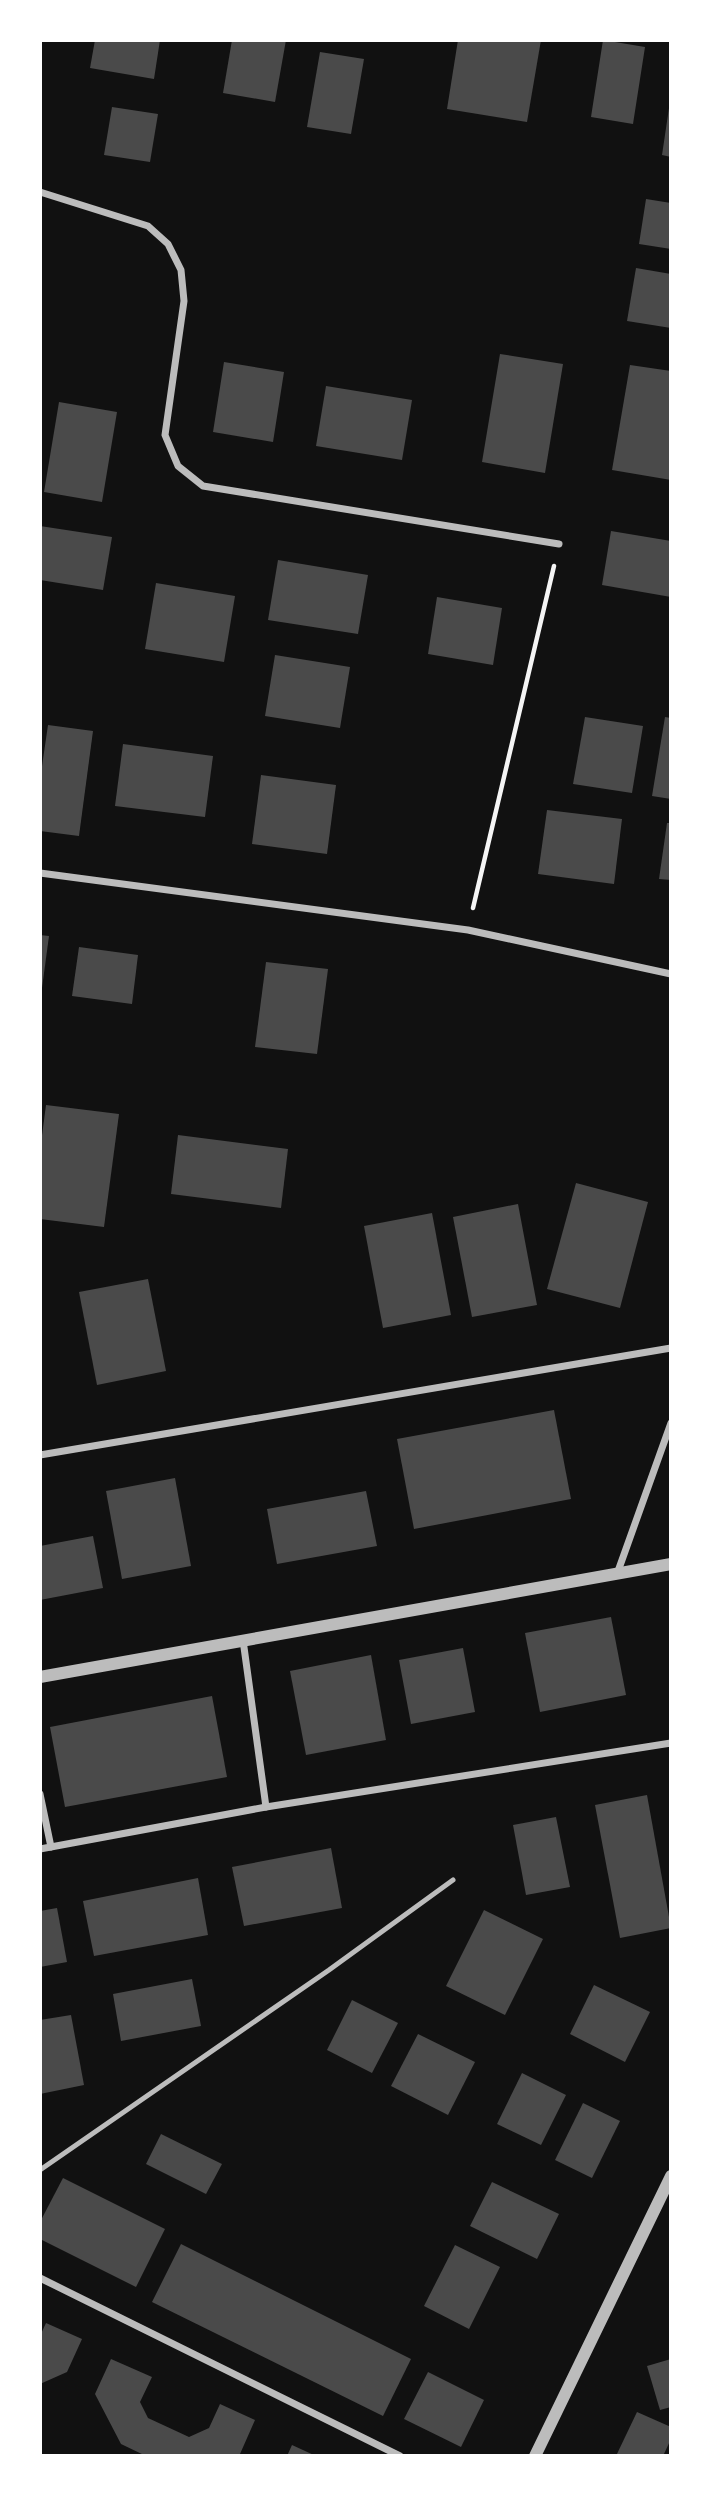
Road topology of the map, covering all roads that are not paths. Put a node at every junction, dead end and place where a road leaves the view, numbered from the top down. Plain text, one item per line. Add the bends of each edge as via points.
1 (40, 192) edge
2 (559, 544) road end
3 (40, 873) edge
4 (671, 974) edge
5 (671, 1348) edge
6 (671, 1423) edge
7 (40, 1455) edge
8 (671, 1564) edge
9 (617, 1575) junction
10 (243, 1640) junction
11 (40, 1677) edge
12 (671, 1743) edge
13 (40, 1794) edge
14 (266, 1807) junction
15 (51, 1847) junction
16 (40, 1849) edge
17 (453, 1880) dead end
18 (40, 2171) edge
19 (671, 2176) edge
20 (40, 2278) edge
21 (400, 2456) edge
22 (535, 2456) edge

1 - 2 street via 148,226 168,244 181,270 184,301 165,435 178,466 202,486
3 - 4 street via 468,930
5 - 7 street
6 - 9 street
8 - 9 street
9 - 10 street
10 - 11 street
10 - 14 street
12 - 14 street
13 - 15 street
14 - 15 street
15 - 16 street
17 - 18 lane
19 - 22 street
20 - 21 street

